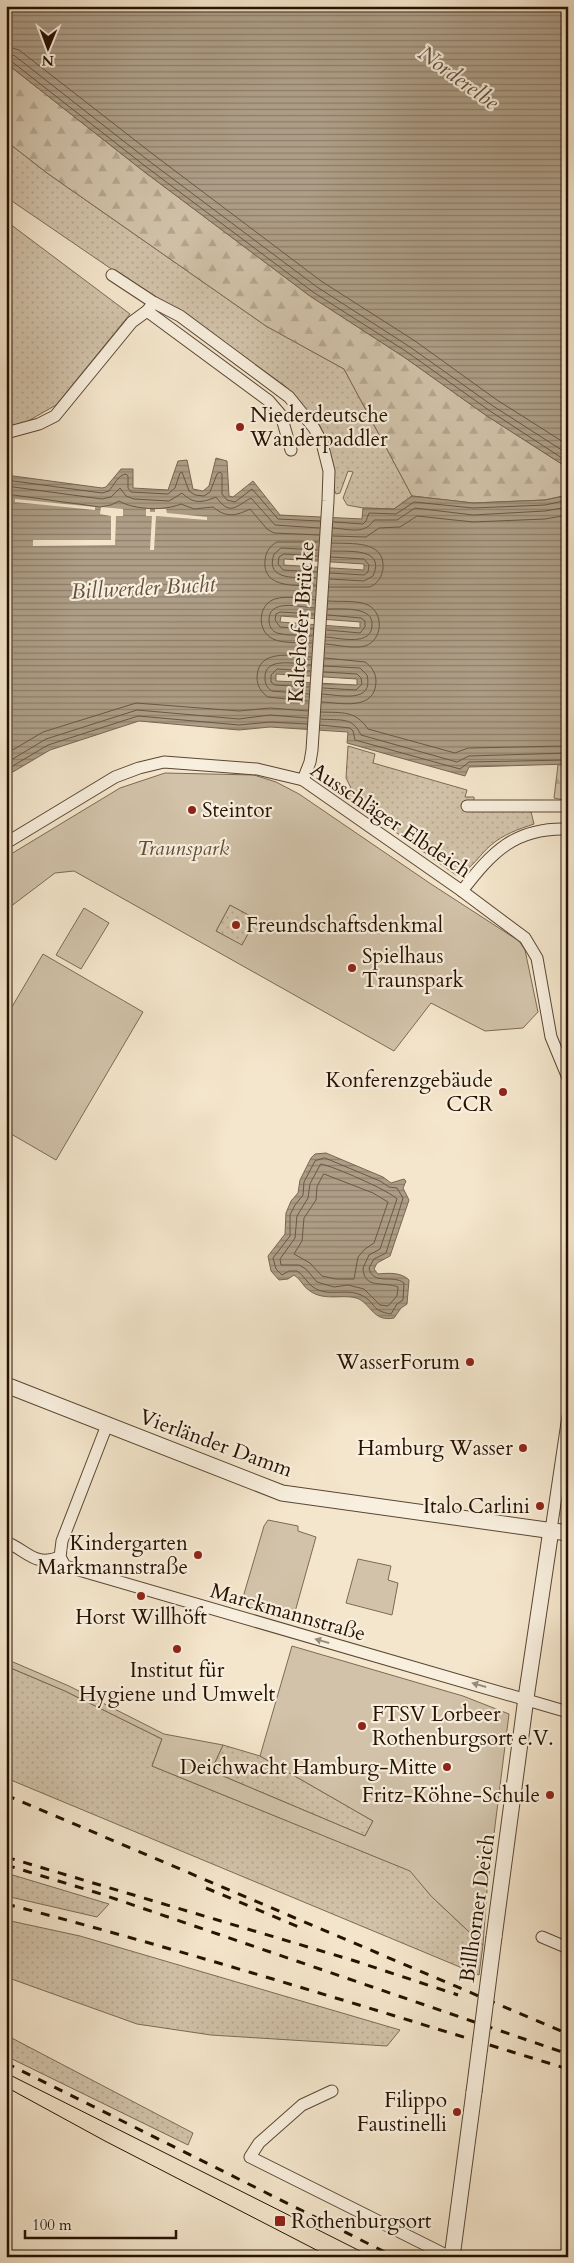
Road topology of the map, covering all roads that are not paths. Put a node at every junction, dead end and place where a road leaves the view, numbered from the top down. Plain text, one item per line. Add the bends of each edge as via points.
1 (112, 275) dead end
2 (150, 307) junction
3 (6, 433) edge
4 (291, 450) dead end
5 (303, 780) junction
6 (467, 806) dead end
7 (568, 806) edge
8 (568, 829) edge
9 (6, 842) edge
10 (462, 891) junction
11 (568, 1078) edge
12 (6, 1385) edge
13 (568, 1416) edge
14 (107, 1425) junction
15 (551, 1530) junction
16 (568, 1533) edge
17 (6, 1542) edge
18 (60, 1557) junction
19 (526, 1698) junction
20 (568, 1712) edge
21 (542, 1937) dead end
22 (568, 1948) edge
23 (332, 2091) dead end
24 (451, 2257) edge

1 - 2 street
2 - 3 street via 132,322 55,416
2 - 4 street via 269,401 281,415
2 - 5 street, Kaltehofer Brücke via 180,316 279,389 304,413 320,439 327,460 329,483 313,731 310,762
5 - 9 street, Ausschläger Elbdeich via 257,769 164,762 115,777
5 - 10 street, Ausschläger Elbdeich
6 - 7 street
8 - 10 street via 529,833 506,843 487,859
10 - 11 street, Ausschläger Elbdeich via 513,927 534,952 551,1037
12 - 14 street, Vierländer Damm
13 - 15 street, Billhorner Deich
14 - 15 street, Vierländer Damm via 282,1492
14 - 18 street via 63,1537
15 - 16 street, Vierländer Damm
15 - 19 street, Billhorner Deich
17 - 18 street via 38,1560
19 -> 18 street, Marckmannstraße via 70,1569
19 - 20 street, Marckmannstraße
19 - 24 street, Billhorner Deich, bridge
21 - 22 street
23 - 24 street, Billhorner Deich via 302,2106 259,2143 250,2157

